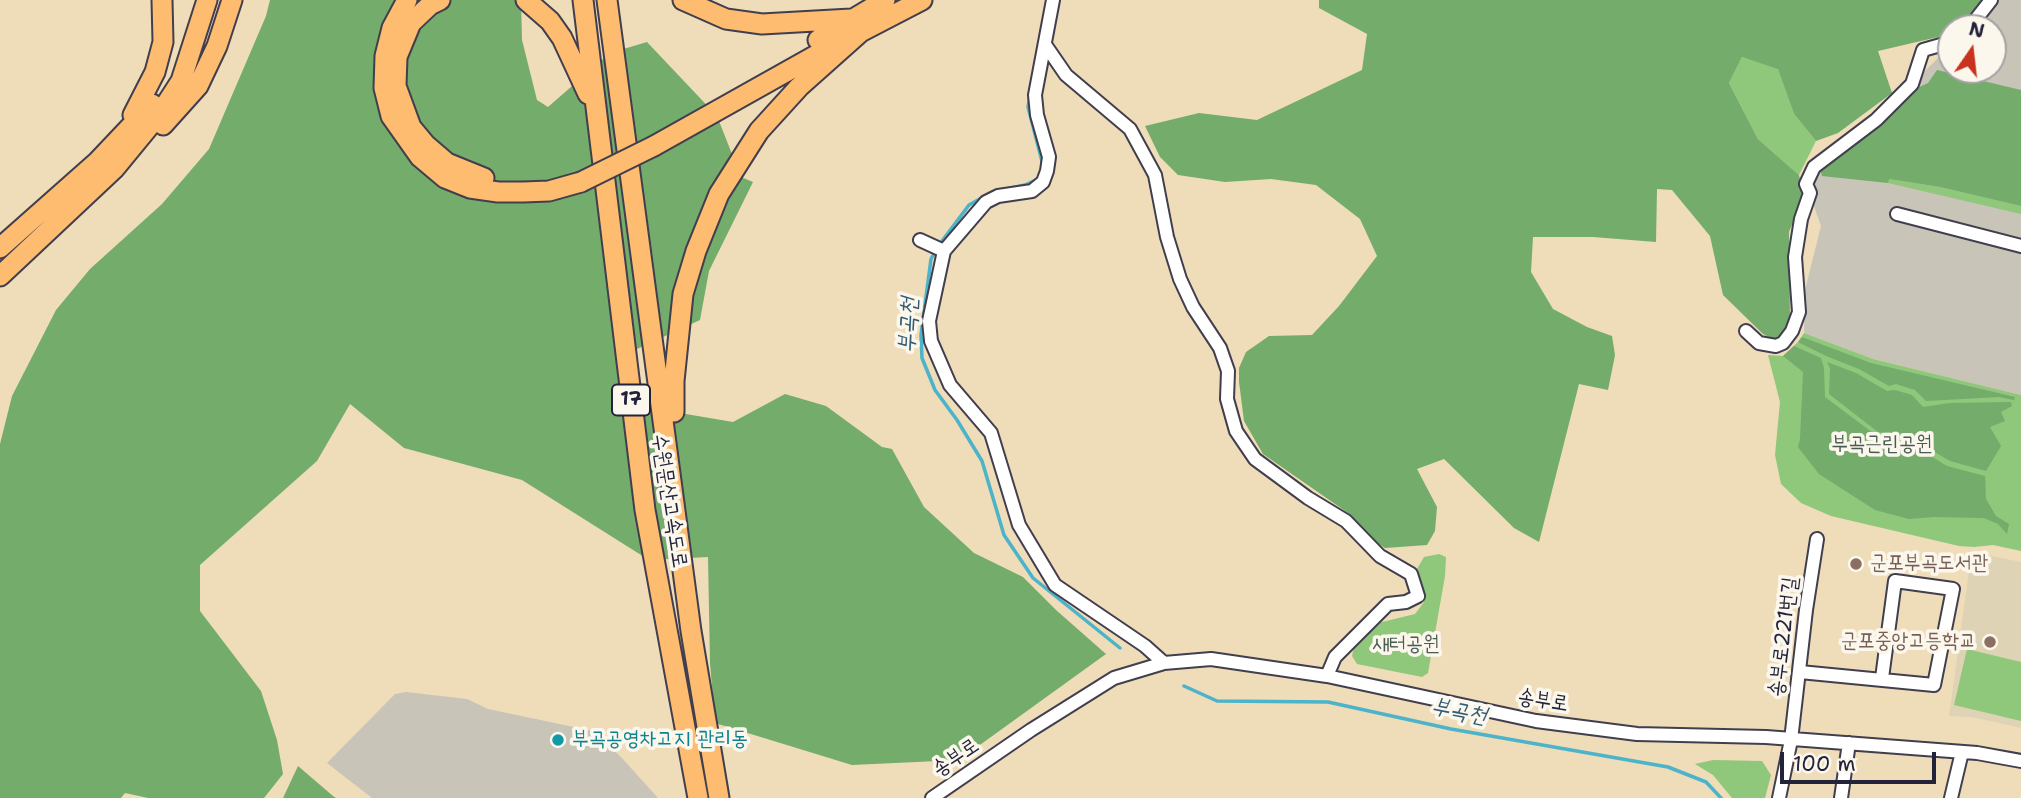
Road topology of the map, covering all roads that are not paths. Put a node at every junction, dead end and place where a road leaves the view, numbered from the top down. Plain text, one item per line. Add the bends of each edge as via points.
1 (162, 0) edge
2 (195, 0) edge
3 (207, 0) edge
4 (232, 0) edge
5 (407, 0) edge
6 (440, 0) edge
7 (526, 0) edge
8 (583, 0) edge
9 (607, 0) edge
10 (682, 0) edge
11 (885, 0) edge
12 (922, 0) edge
13 (1053, 0) edge
14 (1991, 0) edge
15 (1980, 14) edge
16 (859, 24) junction
17 (1046, 46) junction
18 (1937, 46) edge
19 (597, 112) junction
20 (106, 164) junction
21 (580, 177) junction
22 (1897, 214) dead end
23 (920, 240) dead end
24 (2021, 246) edge
25 (0, 248) edge
26 (944, 251) junction
27 (0, 276) edge
28 (1746, 331) dead end
29 (675, 493) junction
30 (1816, 539) dead end
31 (1164, 663) junction
32 (1800, 672) junction
33 (1327, 676) junction
34 (1882, 678) junction
35 (1791, 740) junction
36 (1849, 743) junction
37 (1962, 752) junction
38 (2021, 761) edge
39 (698, 798) edge
40 (719, 798) edge
41 (932, 798) edge
42 (1779, 798) edge
43 (1842, 798) edge
44 (1951, 798) edge

1 - 20 highway via 163,42 155,72
2 - 20 highway via 170,75
3 - 20 highway via 181,81 161,112
4 - 20 highway via 198,86 170,119
5 - 21 highway via 392,28 383,88 391,116 420,157 445,178 498,192 549,191
6 - 21 highway via 411,23 397,57 396,86 411,127 447,163 474,176 525,183
7 - 19 highway via 562,38
8 - 19 highway, 수원문산고속도로 / 17
9 - 29 highway, 수원문산고속도로 / 17
10 - 16 highway via 726,19 762,24
11 - 16 highway
12 - 16 highway
13 - 17 street
14 - 15 street
16 - 21 highway
16 - 29 highway via 759,131 719,194 696,251 683,294 674,381
17 - 26 street via 1035,95 1049,157 1043,182 1032,191 986,202
17 - 33 street via 1066,75 1129,129 1155,174 1180,279 1220,348 1228,371 1227,399 1236,431 1255,460 1346,521 1380,556 1411,574 1418,596 1388,604 1335,657
18 - 28 street via 1923,50 1912,84 1876,120 1814,167 1806,184 1810,193 1795,257 1799,312 1792,331 1776,346 1759,343
19 - 39 highway, 수원문산고속도로 / 17 via 645,510
20 - 25 highway
20 - 27 highway
22 - 24 street
23 - 26 street
26 - 31 street via 929,321 931,341 950,385 991,433 1019,525 1055,585
29 - 40 highway, 수원문산고속도로 / 17 via 691,631
30 - 32 street, 송부로221번길
31 - 33 street, 송부로 via 1211,659
31 - 41 street, 송부로 via 1114,678
32 - 34 street
32 - 35 street, 송부로221번길
33 - 35 street, 송부로 via 1536,721 1637,734
34 - 34 street via 1934,685 1953,589 1895,581
35 - 36 street, 송부로
35 - 42 street, 송부로221번길
36 - 37 street, 송부로
36 - 43 street
37 - 38 street, 송부로
37 - 44 street

